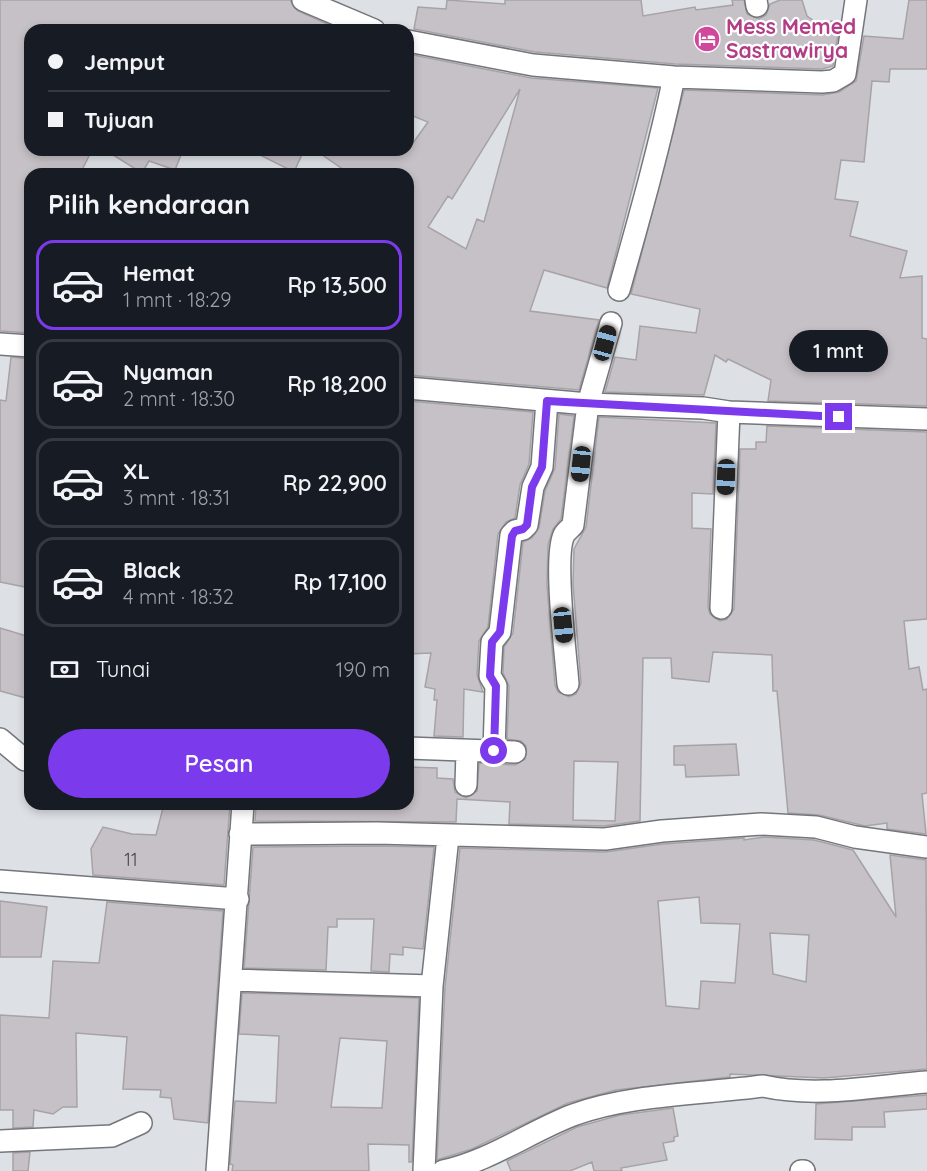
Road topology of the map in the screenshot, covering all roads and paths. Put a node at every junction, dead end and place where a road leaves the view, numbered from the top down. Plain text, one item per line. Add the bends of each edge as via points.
1 (303, 0) edge
2 (856, 0) edge
3 (360, 24) edge
4 (414, 42) edge
5 (674, 76) junction
6 (619, 290) dead end
7 (611, 323) dead end
8 (0, 344) edge
9 (24, 346) edge
10 (414, 389) edge
11 (547, 401) junction
12 (588, 404) junction
13 (729, 412) junction
14 (927, 419) edge
15 (721, 608) dead end
16 (568, 684) dead end
17 (0, 739) edge
18 (414, 748) edge
19 (467, 751) junction
20 (24, 759) edge
21 (466, 785) dead end
22 (242, 810) edge
23 (240, 834) junction
24 (448, 837) junction
25 (927, 847) edge
26 (0, 881) edge
27 (238, 899) junction
28 (232, 980) junction
29 (432, 986) junction
30 (927, 1082) edge
31 (141, 1123) dead end
32 (0, 1141) edge
33 (217, 1171) edge
34 (424, 1171) edge
35 (443, 1171) edge

1 - 3 street
2 - 5 street via 843,77 804,83
4 - 5 street via 533,65
5 - 6 street via 662,140
7 - 12 street
8 - 9 street
10 - 11 street
11 - 12 street
11 - 19 street via 542,467 532,487 527,525 512,536 500,632 492,642 490,676 496,686 504,752
12 - 13 street
12 - 16 street via 573,525 564,535 561,549
13 - 14 street
13 - 15 street
17 - 20 street
18 - 19 street
19 - 21 street
22 - 23 street
23 - 24 street
23 - 27 street
24 - 25 street via 605,839 761,824 816,827
24 - 29 street
26 - 27 street
27 - 28 street
28 - 29 street
28 - 33 street
29 - 34 street
30 - 35 street via 808,1091 763,1086 650,1097 574,1115 518,1143
31 - 32 street via 111,1136

